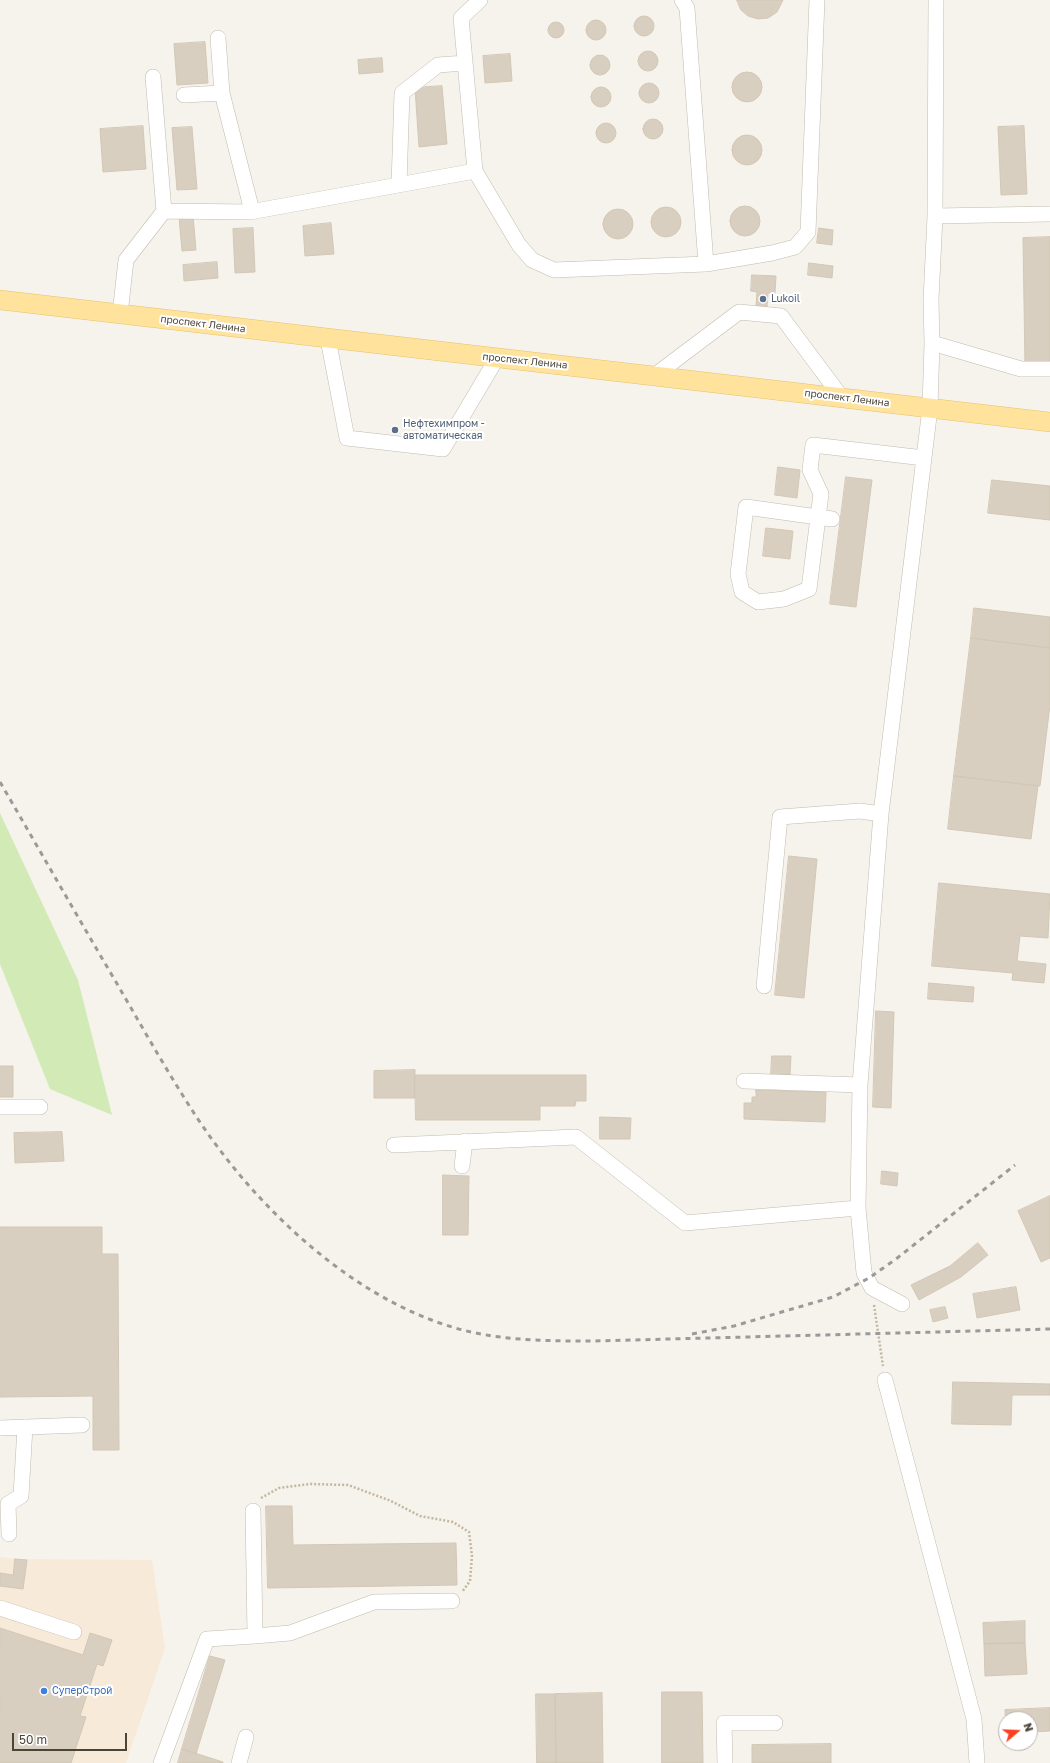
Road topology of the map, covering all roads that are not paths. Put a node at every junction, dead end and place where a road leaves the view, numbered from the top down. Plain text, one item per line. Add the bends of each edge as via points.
1 (480, 0) edge
2 (682, 0) edge
3 (817, 0) edge
4 (936, 0) edge
5 (218, 38) dead end
6 (465, 63) junction
7 (153, 77) dead end
8 (222, 93) junction
9 (184, 95) dead end
10 (475, 171) junction
11 (399, 185) junction
12 (164, 211) junction
13 (252, 211) junction
14 (1050, 214) edge
15 (935, 216) junction
16 (706, 264) junction
17 (0, 300) edge
18 (120, 314) junction
19 (328, 339) junction
20 (932, 343) junction
21 (497, 358) junction
22 (1050, 369) edge
23 (654, 376) junction
24 (842, 398) junction
25 (930, 408) junction
26 (1050, 422) edge
27 (924, 458) junction
28 (825, 518) junction
29 (881, 814) junction
30 (764, 986) dead end
31 (744, 1081) dead end
32 (860, 1085) junction
33 (0, 1107) edge
34 (40, 1107) dead end
35 (465, 1142) junction
36 (394, 1145) dead end
37 (462, 1166) dead end
38 (858, 1208) junction
39 (902, 1304) dead end
40 (885, 1380) road end
41 (82, 1425) dead end
42 (25, 1427) junction
43 (0, 1428) edge
44 (253, 1511) road end
45 (9, 1534) dead end
46 (452, 1601) road end
47 (0, 1608) edge
48 (74, 1632) dead end
49 (255, 1636) junction
50 (775, 1723) dead end
51 (246, 1737) dead end
52 (161, 1763) edge
53 (239, 1763) edge
54 (724, 1763) edge
55 (977, 1763) edge

1 - 6 street via 461,18
2 - 16 street via 686,8
3 - 16 street via 808,232 795,247
4 - 15 street
5 - 8 street
6 - 10 street
6 - 11 street via 438,65 402,94
7 - 12 street
8 - 9 street
8 - 13 street
10 - 11 street
10 - 16 street via 519,245 532,260 554,270
11 - 13 street
12 - 13 street
12 - 18 street via 126,260
14 - 15 street
15 - 20 street via 931,300
17 - 18 main road, проспект Ленина
18 - 19 main road, проспект Ленина
19 - 21 main road, проспект Ленина
19 - 21 street via 347,438 443,450
20 - 22 street via 1021,368
20 - 25 street
21 - 23 main road, проспект Ленина
23 - 24 main road, проспект Ленина
23 - 24 street via 739,312 781,316
24 - 25 main road, проспект Ленина
25 - 26 main road, проспект Ленина
25 - 27 street
27 - 28 street via 813,445 810,470 821,494
27 - 29 street
28 - 28 street via 809,589 784,599 758,602 742,592 738,574 746,507
29 - 30 street via 860,811 780,817
29 - 32 street
31 - 32 street
32 - 38 street via 865,1157
33 - 34 street
35 - 36 street
35 - 37 street
35 - 38 street via 576,1137 684,1223
38 - 39 street via 864,1273 872,1288
40 - 55 street via 974,1719
41 - 42 street
42 - 43 street
42 - 45 street via 21,1496 8,1504
44 - 49 street
46 - 49 street via 374,1602 290,1633
47 - 48 street
49 - 52 street via 207,1639
50 - 54 street via 724,1723
51 - 53 street

